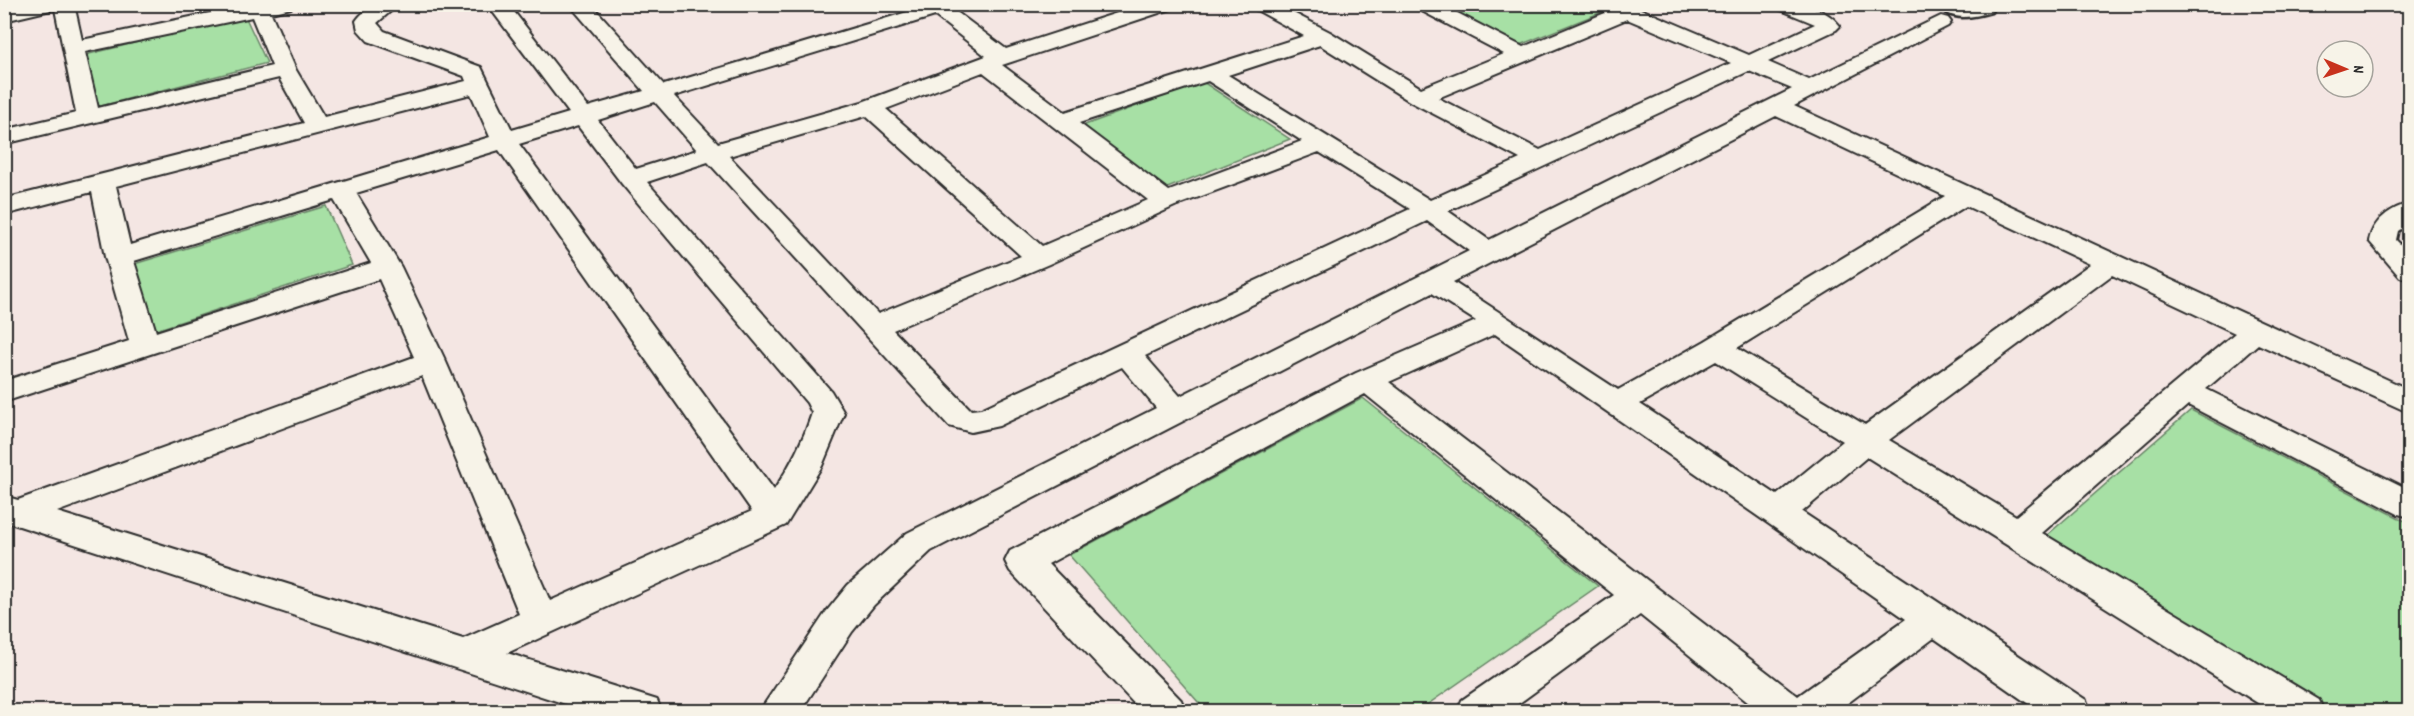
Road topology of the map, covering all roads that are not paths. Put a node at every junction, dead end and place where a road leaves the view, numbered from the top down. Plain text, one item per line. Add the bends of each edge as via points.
1 (50, 4) edge
2 (64, 4) edge
3 (284, 4) edge
4 (389, 4) edge
5 (497, 4) edge
6 (579, 4) edge
7 (1092, 4) edge
8 (1167, 4) edge
9 (1260, 4) edge
10 (1423, 4) edge
11 (1783, 4) edge
12 (935, 7) edge
13 (1618, 8) edge
14 (259, 10) junction
15 (1963, 10) edge
16 (4, 15) edge
17 (1116, 21) junction
18 (1322, 37) junction
19 (73, 48) junction
20 (1522, 55) junction
21 (995, 61) junction
22 (1750, 62) junction
23 (285, 70) junction
24 (1210, 73) junction
25 (478, 85) junction
26 (1809, 88) junction
27 (658, 93) junction
28 (1419, 97) junction
29 (1774, 106) junction
30 (870, 107) junction
31 (88, 116) junction
32 (583, 116) junction
33 (1061, 121) junction
34 (318, 127) junction
35 (4, 137) edge
36 (504, 140) junction
37 (1322, 142) junction
38 (711, 153) junction
39 (1541, 160) junction
40 (631, 179) junction
41 (102, 180) junction
42 (341, 190) junction
43 (1965, 195) junction
44 (1166, 201) junction
45 (4, 207) edge
46 (1429, 210) junction
47 (2409, 211) edge
48 (1488, 252) junction
49 (119, 256) junction
50 (1039, 258) junction
51 (2110, 263) junction
52 (387, 267) junction
53 (2409, 271) edge
54 (1432, 281) junction
55 (1496, 323) junction
56 (873, 327) junction
57 (2255, 331) junction
58 (145, 346) junction
59 (1716, 348) junction
60 (1126, 353) junction
61 (431, 362) junction
62 (1367, 380) junction
63 (2185, 391) junction
64 (4, 392) edge
65 (2409, 403) edge
66 (1617, 404) junction
67 (1176, 411) junction
68 (1866, 440) junction
69 (2409, 505) edge
70 (13, 510) edge
71 (1778, 513) junction
72 (774, 516) junction
73 (2018, 534) junction
74 (1641, 595) junction
75 (1933, 619) junction
76 (540, 620) junction
77 (463, 656) junction
78 (643, 711) edge
79 (778, 711) edge
80 (1167, 711) edge
81 (1476, 711) edge
82 (1789, 711) edge
83 (1806, 711) edge
84 (2072, 711) edge
85 (2305, 711) edge

1 - 16 street
2 - 19 street
3 - 14 street
4 - 25 street via 366,21 369,30 398,45 473,72
5 - 32 street
6 - 27 street
7 - 17 street
8 - 17 street
9 - 18 street
10 - 20 street
11 - 22 street via 1829,26
12 - 21 street
12 - 27 street
13 - 20 street
13 - 22 street
14 - 19 street
14 - 23 street
15 - 26 street
17 - 21 street
18 - 24 street
18 - 28 street
19 - 31 street
20 - 28 street
21 - 30 street
21 - 33 street
22 - 26 street
22 - 39 street
23 - 31 street
23 - 34 street
24 - 33 street
24 - 37 street
25 - 34 street
25 - 36 street
26 - 29 street
27 - 32 street
27 - 38 street
28 - 39 street
29 - 43 street
29 - 48 street
30 - 38 street
30 - 50 street
31 - 35 street
32 - 36 street
32 - 40 street
33 - 44 street
34 - 41 street
36 - 42 street
36 - 72 street
37 - 44 street
37 - 46 street
38 - 40 street
38 - 56 street
39 - 46 street
40 - 72 street via 828,412 823,432
41 - 45 street
41 - 49 street
42 - 49 street
42 - 52 street
43 - 51 street
43 - 59 street
44 - 50 street
46 - 48 street
46 - 60 street
47 - 53 street via 2385,228 2382,241
48 - 54 street
49 - 58 street
50 - 56 street
51 - 57 street
51 - 68 street
52 - 58 street
52 - 61 street
54 - 55 street
54 - 67 street
55 - 62 street
55 - 66 street
56 - 60 street via 960,418 971,422 988,418
57 - 63 street
57 - 65 street
58 - 64 street
59 - 66 street
59 - 68 street
60 - 67 street
61 - 70 street
61 - 76 street
62 - 74 street
62 - 80 street via 1023,561
63 - 69 street
63 - 73 street
66 - 71 street
67 - 79 street via 919,542 839,622
68 - 71 street
68 - 73 street
70 - 77 street
71 - 75 street
72 - 76 street
73 - 85 street
74 - 81 street
74 - 82 street
75 - 83 street
75 - 84 street
76 - 77 street
77 - 78 street

